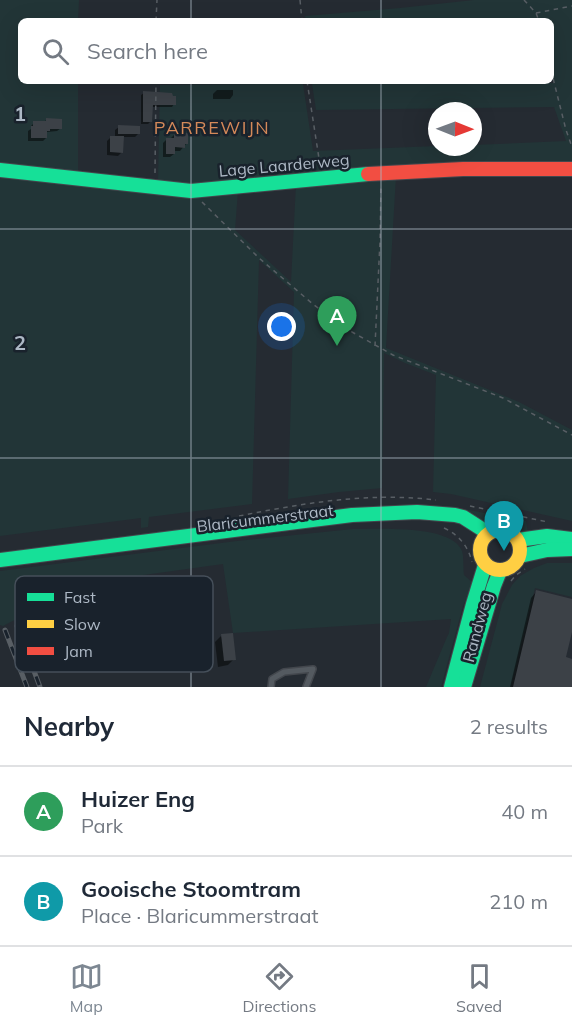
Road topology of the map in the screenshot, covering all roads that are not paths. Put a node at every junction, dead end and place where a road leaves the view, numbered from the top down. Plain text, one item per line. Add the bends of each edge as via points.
1 (572, 169) edge
2 (0, 170) edge
3 (439, 520) junction
4 (488, 533) junction
5 (572, 539) edge
6 (518, 540) junction
7 (480, 546) junction
8 (572, 549) edge
9 (0, 560) edge
10 (523, 562) junction
11 (484, 565) junction
12 (500, 571) junction
13 (271, 687) edge
14 (306, 687) edge
15 (452, 687) edge
16 (464, 687) edge

1 - 2 main road, Lage Laarderweg via 381,173 191,191
3 - 4 main road, Blaricummerstraat via 455,514
3 - 7 main road, Blaricummerstraat via 454,520
3 - 9 main road, Blaricummerstraat via 417,512 352,515
4 - 6 main road via 501,530
4 - 7 main road
5 - 6 main road via 547,536
6 - 10 main road
7 - 11 main road
8 - 10 main road via 547,550
10 - 12 main road
11 - 12 main road
11 - 15 main road, Randweg
12 - 16 main road, Randweg
13 - 14 lane via 272,679 284,672 313,669

